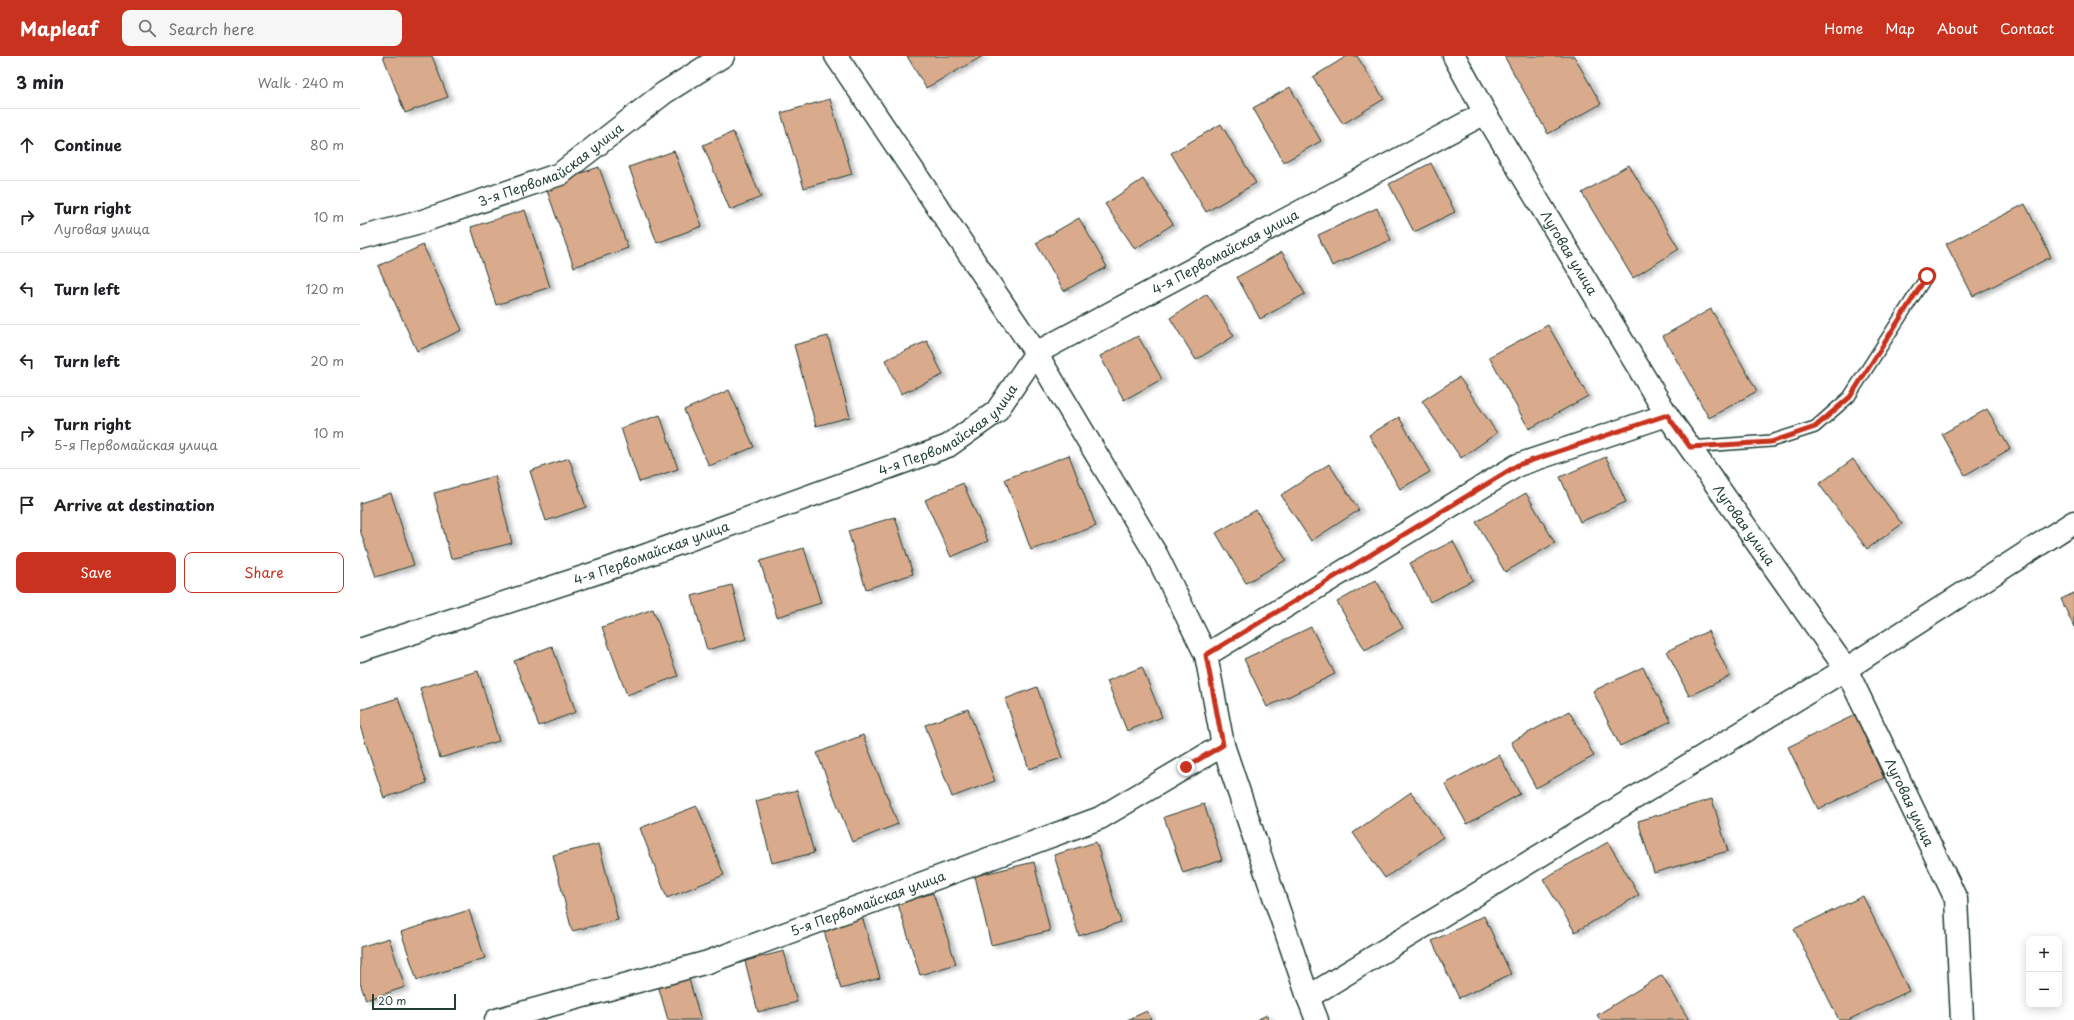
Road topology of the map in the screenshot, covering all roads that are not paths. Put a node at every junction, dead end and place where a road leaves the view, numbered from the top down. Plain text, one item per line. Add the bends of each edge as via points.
1 (723, 56) edge
2 (836, 56) edge
3 (1454, 56) edge
4 (1485, 113) junction
5 (360, 238) edge
6 (1927, 276) dead end
7 (1036, 353) junction
8 (1667, 415) junction
9 (1690, 447) junction
10 (2074, 522) edge
11 (360, 650) edge
12 (1206, 655) junction
13 (1846, 669) junction
14 (1223, 745) junction
15 (1308, 997) junction
16 (496, 1020) edge
17 (1317, 1020) edge
18 (1962, 1020) edge

1 - 5 street, 3-я Первомайская улица via 664,93 560,174 420,222
2 - 7 street
3 - 4 street, Луговая улица
4 - 7 street, 4-я Первомайская улица
4 - 8 street, Луговая улица
6 - 9 lane via 1850,397 1815,427 1771,442
7 - 11 street, 4-я Первомайская улица via 996,412 948,446 605,570
7 - 12 street via 1157,556
8 - 9 street, Луговая улица
8 - 12 street via 1518,465
9 - 13 street, Луговая улица
10 - 13 street
12 - 14 street
13 - 15 street
13 - 18 street, Луговая улица via 1956,899
14 - 15 street
14 - 16 street, 5-я Первомайская улица via 1100,818 708,962
15 - 17 street

